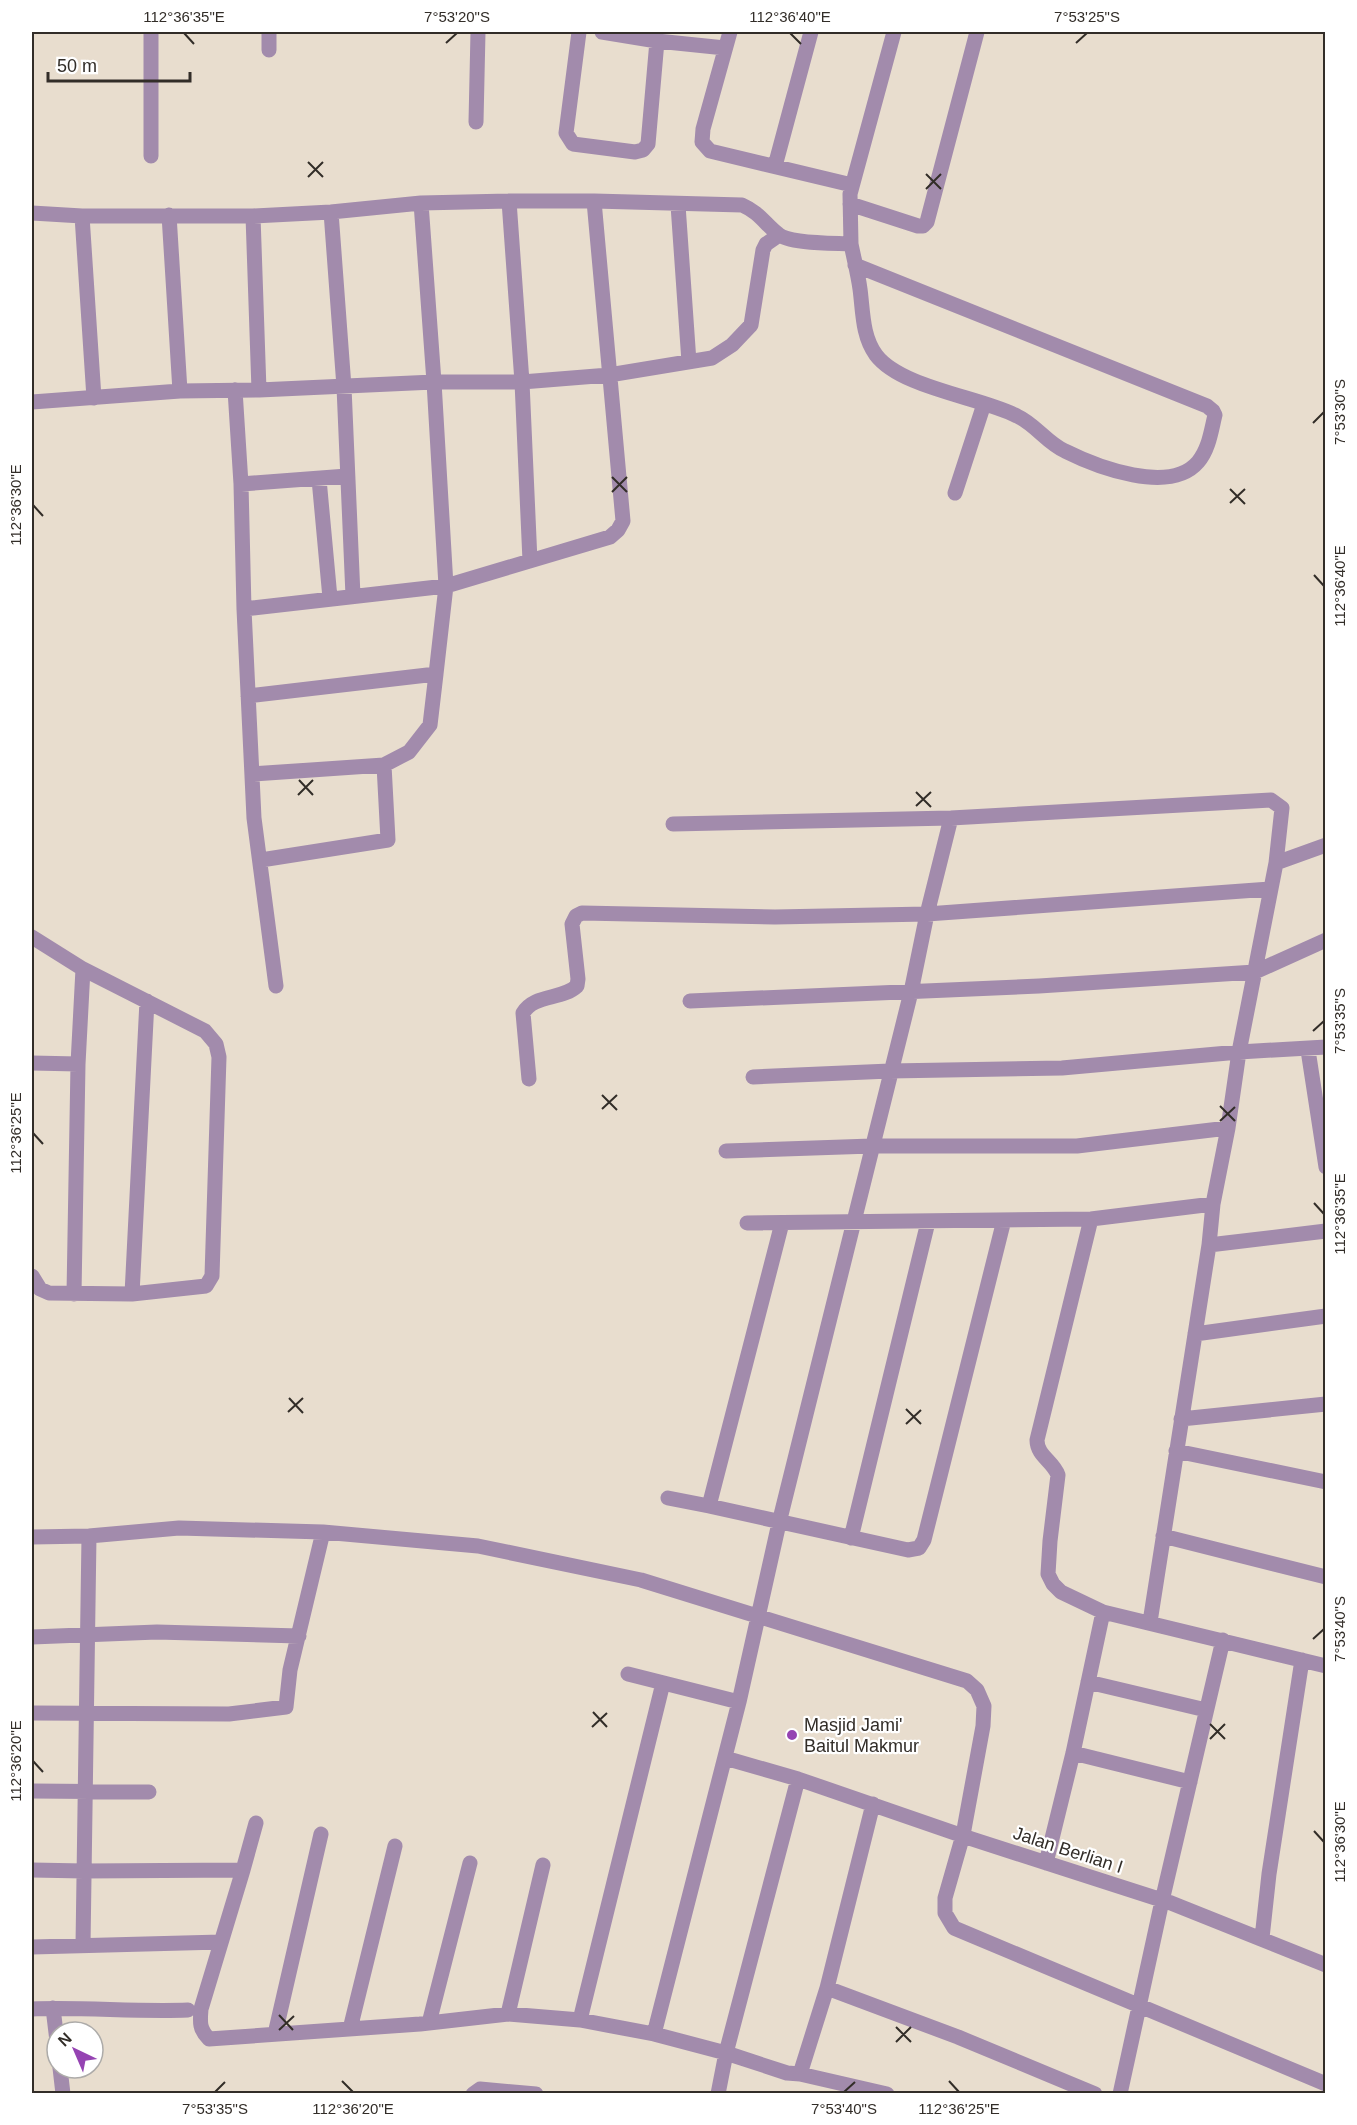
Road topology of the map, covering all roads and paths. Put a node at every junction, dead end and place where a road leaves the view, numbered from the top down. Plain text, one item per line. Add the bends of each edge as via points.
1 (151, 32) edge
2 (269, 32) edge
3 (478, 32) edge
4 (579, 32) edge
5 (602, 32) edge
6 (730, 32) edge
7 (811, 32) edge
8 (894, 32) edge
9 (977, 32) edge
10 (657, 41) junction
11 (725, 48) junction
12 (269, 50) dead end
13 (476, 122) dead end
14 (151, 156) dead end
15 (775, 166) junction
16 (852, 184) junction
17 (509, 201) junction
18 (594, 201) junction
19 (421, 203) junction
20 (850, 204) junction
21 (678, 205) junction
22 (331, 212) junction
23 (32, 213) edge
24 (169, 215) junction
25 (82, 216) junction
26 (253, 216) junction
27 (779, 235) junction
28 (848, 244) junction
29 (855, 265) junction
30 (689, 362) junction
31 (609, 375) junction
32 (434, 381) junction
33 (522, 382) junction
34 (344, 387) junction
35 (234, 390) junction
36 (259, 390) junction
37 (180, 391) junction
38 (94, 398) junction
39 (32, 402) edge
40 (984, 404) junction
41 (347, 476) junction
42 (319, 478) junction
43 (241, 484) junction
44 (955, 493) dead end
45 (530, 561) junction
46 (446, 585) junction
47 (353, 596) junction
48 (330, 598) junction
49 (244, 609) junction
50 (435, 674) junction
51 (248, 696) junction
52 (384, 765) junction
53 (252, 774) junction
54 (951, 818) junction
55 (673, 824) dead end
56 (1326, 845) edge
57 (261, 860) junction
58 (1276, 863) junction
59 (1270, 889) junction
60 (927, 914) junction
61 (32, 937) edge
62 (1326, 940) edge
63 (83, 969) junction
64 (1255, 972) junction
65 (276, 986) dead end
66 (911, 992) junction
67 (147, 1001) junction
68 (690, 1001) dead end
69 (1326, 1047) edge
70 (1308, 1050) junction
71 (1239, 1052) junction
72 (32, 1063) edge
73 (78, 1064) junction
74 (890, 1071) junction
75 (753, 1077) dead end
76 (529, 1079) dead end
77 (1228, 1128) junction
78 (872, 1146) junction
79 (726, 1151) dead end
80 (1326, 1167) edge
81 (1213, 1204) junction
82 (1091, 1219) junction
83 (1004, 1220) junction
84 (853, 1221) junction
85 (747, 1222) dead end
86 (928, 1222) junction
87 (782, 1223) junction
88 (1326, 1232) edge
89 (1209, 1245) junction
90 (32, 1276) edge
91 (74, 1294) junction
92 (132, 1294) junction
93 (1326, 1316) edge
94 (1195, 1334) junction
95 (1326, 1404) edge
96 (1181, 1419) junction
97 (1176, 1451) junction
98 (1326, 1482) edge
99 (668, 1498) dead end
100 (709, 1506) junction
101 (779, 1523) junction
102 (323, 1532) junction
103 (89, 1536) junction
104 (1163, 1536) junction
105 (32, 1537) edge
106 (851, 1538) junction
107 (1326, 1577) edge
108 (1103, 1612) junction
109 (759, 1616) junction
110 (1150, 1622) junction
111 (88, 1635) junction
112 (299, 1636) junction
113 (32, 1637) edge
114 (1223, 1640) junction
115 (1302, 1660) junction
116 (1326, 1666) edge
117 (628, 1674) dead end
118 (1088, 1682) junction
119 (663, 1683) junction
120 (739, 1702) junction
121 (1206, 1710) junction
122 (32, 1713) edge
123 (86, 1713) junction
124 (1073, 1753) junction
125 (725, 1758) junction
126 (798, 1779) junction
127 (1190, 1782) junction
128 (32, 1791) edge
129 (86, 1792) junction
130 (149, 1792) dead end
131 (873, 1804) junction
132 (256, 1823) dead end
133 (321, 1834) dead end
134 (963, 1835) junction
135 (395, 1846) dead end
136 (470, 1863) dead end
137 (1046, 1863) junction
138 (543, 1865) dead end
139 (32, 1870) edge
140 (243, 1870) junction
141 (84, 1871) junction
142 (1162, 1901) junction
143 (1262, 1938) junction
144 (221, 1942) junction
145 (83, 1946) junction
146 (32, 1947) edge
147 (1326, 1965) edge
148 (827, 1988) junction
149 (1140, 2007) junction
150 (53, 2008) junction
151 (32, 2009) edge
152 (188, 2010) dead end
153 (508, 2014) junction
154 (54, 2020) edge
155 (580, 2020) junction
156 (429, 2023) junction
157 (350, 2029) junction
158 (275, 2034) junction
159 (654, 2034) junction
160 (726, 2053) junction
161 (800, 2074) junction
162 (1326, 2084) edge
163 (535, 2093) edge
164 (473, 2094) edge
165 (718, 2094) edge
166 (887, 2094) edge
167 (1095, 2094) edge
168 (1120, 2094) edge

1 - 14 street
2 - 12 street
3 - 13 street
4 - 10 street via 568,139 573,144 635,152 648,144
5 - 10 street
6 - 11 street
7 - 15 street
8 - 16 street
9 - 20 street via 927,222 918,226
10 - 11 street
11 - 15 street via 702,142 710,151
15 - 16 street
16 - 20 street
17 - 18 street
17 - 19 street
17 - 33 street
18 - 21 street
18 - 31 street
19 - 22 street
19 - 32 street
20 - 28 street
21 - 27 street via 742,205 756,211
21 - 30 street
22 - 26 street
22 - 34 street
23 - 25 street
24 - 25 street
24 - 26 street
24 - 37 street
25 - 38 street
26 - 36 street
27 - 28 street via 790,241
27 - 30 street via 763,250 751,325 712,358
28 - 29 street
29 - 40 street via 867,335 875,354 887,366 911,379
29 - 40 street via 1207,406 1215,415 1208,444 1198,462 1188,470 1150,479 1064,451 1017,416
30 - 31 street
31 - 33 street
31 - 45 street via 623,521 610,537
32 - 33 street
32 - 34 street
32 - 46 street
33 - 45 street
34 - 36 street
34 - 41 street
35 - 36 street
35 - 37 street
35 - 43 street
37 - 38 street
38 - 39 street
40 - 44 street
41 - 42 street
41 - 47 street
42 - 43 street
42 - 48 street
43 - 49 street
45 - 46 street
46 - 47 street
46 - 50 street
47 - 48 street
48 - 49 street
49 - 51 street
50 - 51 street
50 - 52 street via 430,725 409,752
51 - 53 street
52 - 53 street
52 - 57 street via 388,840
53 - 57 street
54 - 55 street
54 - 58 street via 1271,800 1282,808
54 - 60 street
56 - 58 street
57 - 65 street
58 - 59 street
59 - 60 street
59 - 64 street
60 - 66 street
60 - 76 street via 582,913 572,924 577,986 571,992 535,1002 523,1013
61 - 63 street
62 - 64 street
63 - 67 street
63 - 73 street
64 - 66 street
64 - 71 street
66 - 68 street
66 - 74 street
67 - 92 street
67 - 92 street via 205,1030 216,1044 219,1058 212,1276 206,1286
69 - 70 street
70 - 71 street
70 - 80 street
71 - 74 street via 1062,1068
71 - 77 street
72 - 73 street
73 - 91 street
74 - 75 street
74 - 78 street
77 - 78 street via 1077,1146
77 - 81 street
78 - 79 street
78 - 84 street
81 - 82 street
81 - 89 street
82 - 83 street
82 - 108 street via 1037,1448 1058,1475 1048,1574 1061,1592
83 - 86 street
83 - 106 street via 924,1540 919,1548 908,1550
84 - 86 street
84 - 87 street
84 - 101 street
85 - 87 street
86 - 106 street
87 - 100 street
88 - 89 street
89 - 94 street
90 - 91 street via 40,1289 49,1293
91 - 92 street
93 - 94 street
94 - 96 street
95 - 96 street
96 - 97 street
97 - 98 street
97 - 104 street
99 - 100 street
100 - 101 street
101 - 106 street
101 - 109 street
102 - 103 street via 179,1528
102 - 109 street via 478,1546 641,1580
102 - 112 street
103 - 105 street
103 - 111 street
104 - 107 street
104 - 110 street
108 - 110 street
108 - 118 street
109 - 120 street
109 - 134 street via 967,1681 977,1690 984,1706 983,1726
110 - 114 street
111 - 112 street via 157,1632
111 - 113 street
111 - 123 street
112 - 123 street via 286,1707 229,1714
114 - 115 street
114 - 121 street
115 - 116 street
115 - 143 street
117 - 119 street
118 - 121 street
118 - 124 street
119 - 120 street
119 - 155 street
120 - 125 street
121 - 127 street
122 - 123 street
123 - 129 street
124 - 127 street
124 - 137 street
125 - 126 street, Jalan Berlian I
125 - 159 street
126 - 131 street, Jalan Berlian I
126 - 160 street
127 - 142 street
128 - 129 street
129 - 130 street
129 - 141 street
131 - 134 street, Jalan Berlian I
131 - 148 street
132 - 140 street
133 - 158 street
134 - 137 street, Jalan Berlian I
134 - 149 street via 945,1898 945,1913 954,1928
135 - 157 street
136 - 156 street
137 - 142 street, Jalan Berlian I
138 - 153 street
139 - 141 street
140 - 141 street
140 - 144 street
141 - 145 street
142 - 143 street, Jalan Berlian I
142 - 149 street
143 - 147 street, Jalan Berlian I
144 - 145 street
144 - 158 street via 201,2009 202,2033 209,2039
145 - 146 street
148 - 161 street
148 - 167 street
149 - 162 street
149 - 168 street
150 - 151 street
150 - 152 street
150 - 154 street
153 - 155 street
153 - 156 street
155 - 159 street
156 - 157 street
157 - 158 street
159 - 160 street
160 - 161 street
160 - 165 street
161 - 166 street
163 - 164 street via 480,2089

